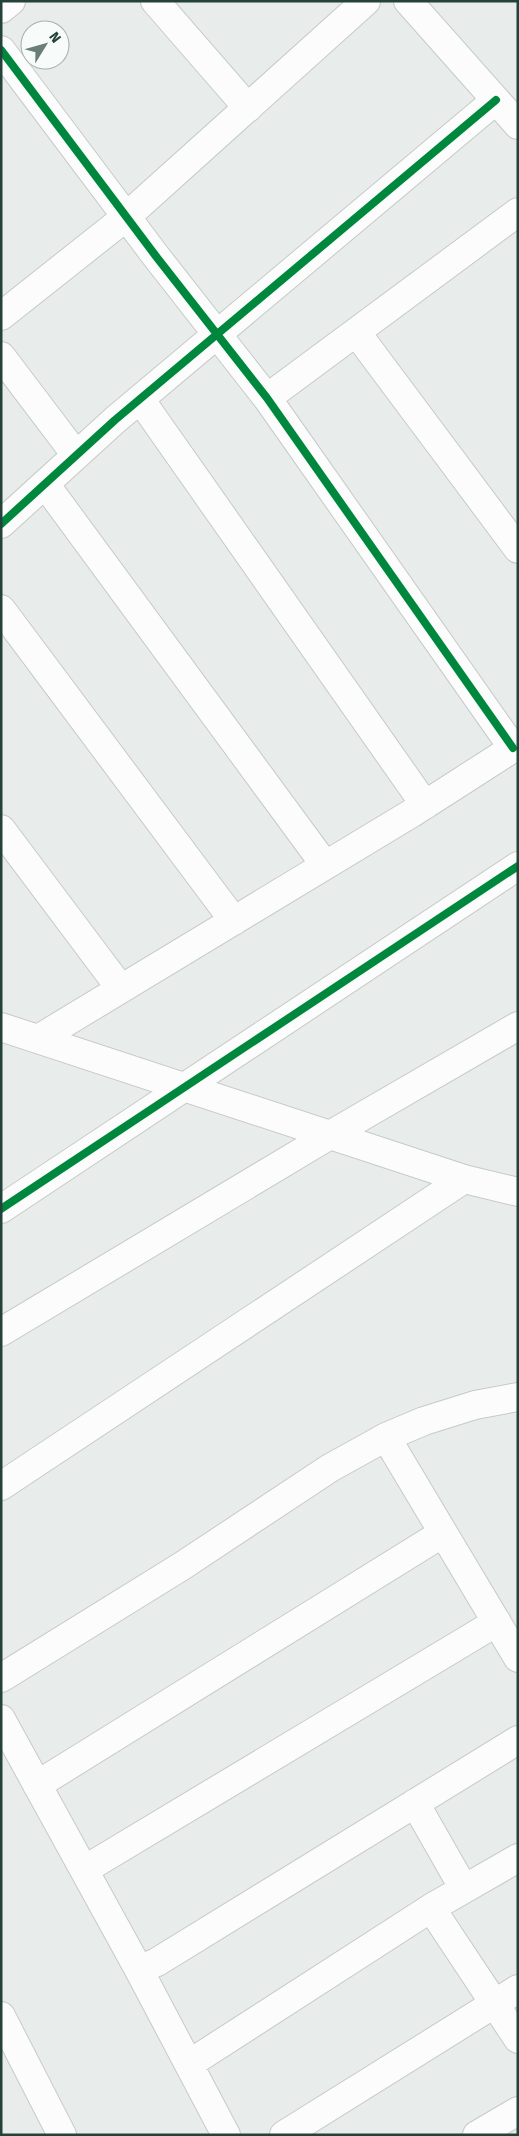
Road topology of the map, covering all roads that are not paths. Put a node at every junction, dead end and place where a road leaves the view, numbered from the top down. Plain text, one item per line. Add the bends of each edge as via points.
1 (11, 1) edge
2 (155, 1) edge
3 (366, 1) edge
4 (408, 1) edge
5 (1, 9) edge
6 (1, 50) edge
7 (496, 100) junction
8 (248, 108) junction
9 (518, 125) edge
10 (518, 212) edge
11 (126, 217) junction
12 (1, 316) edge
13 (356, 332) junction
14 (216, 334) junction
15 (1, 356) edge
16 (267, 398) junction
17 (140, 399) junction
18 (76, 455) junction
19 (45, 484) junction
20 (1, 524) edge
21 (518, 549) edge
22 (5, 622) edge
23 (515, 747) edge
24 (425, 805) junction
25 (1, 829) edge
26 (326, 866) junction
27 (518, 866) edge
28 (234, 920) junction
29 (121, 989) junction
30 (518, 1026) edge
31 (1, 1027) edge
32 (38, 1039) junction
33 (185, 1086) junction
34 (330, 1135) junction
35 (464, 1179) junction
36 (515, 1189) edge
37 (1, 1209) edge
38 (1, 1332) edge
39 (518, 1397) edge
40 (386, 1437) junction
41 (1, 1486) edge
42 (443, 1534) junction
43 (497, 1622) junction
44 (518, 1658) edge
45 (1, 1678) edge
46 (1, 1719) edge
47 (518, 1740) edge
48 (37, 1785) junction
49 (415, 1803) junction
50 (518, 1858) edge
51 (84, 1870) junction
52 (464, 1889) junction
53 (431, 1908) junction
54 (139, 1970) junction
55 (518, 1989) edge
56 (494, 2004) junction
57 (1, 2016) edge
58 (518, 2039) edge
59 (189, 2064) junction
60 (518, 2111) edge
61 (62, 2135) edge
62 (226, 2135) edge
63 (284, 2135) edge
64 (477, 2135) edge

1 - 5 street
2 - 8 street
3 - 8 street
4 - 7 street
6 - 11 street
7 - 9 street
7 - 14 street
8 - 11 street
10 - 13 street
11 - 12 street
11 - 14 street
13 - 16 street
13 - 21 street
14 - 16 street
14 - 17 street
15 - 18 street
16 - 23 street
17 - 18 street
17 - 24 street
18 - 19 street
19 - 20 street
19 - 26 street
22 - 28 street
23 - 24 street
24 - 26 street
25 - 29 street
26 - 28 street
27 - 33 street
28 - 29 street
29 - 32 street
30 - 34 street
31 - 32 street
32 - 33 street
33 - 34 street
33 - 37 street
34 - 35 street
34 - 38 street
35 - 36 street
35 - 41 street
39 - 40 street via 458,1410
40 - 42 street
40 - 45 street via 330,1468 182,1566
42 - 43 street
42 - 48 street
43 - 44 street
43 - 51 street
46 - 48 street
47 - 49 street
48 - 51 street
49 - 52 street
49 - 54 street
50 - 52 street
51 - 54 street
52 - 53 street
53 - 56 street
53 - 59 street
54 - 59 street
55 - 56 street
56 - 58 street
56 - 63 street
57 - 61 street
59 - 62 street
60 - 64 street

